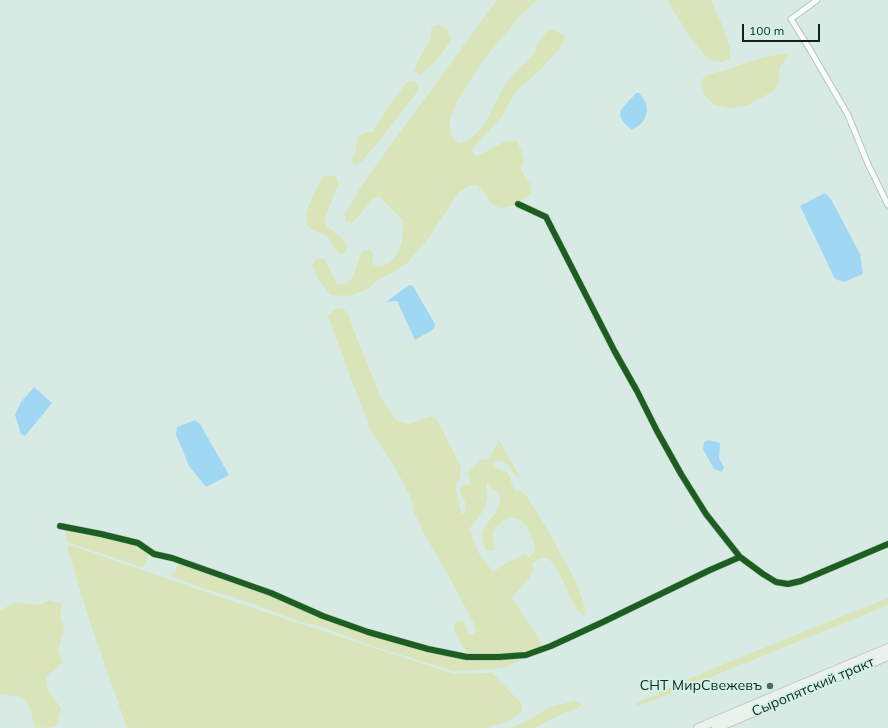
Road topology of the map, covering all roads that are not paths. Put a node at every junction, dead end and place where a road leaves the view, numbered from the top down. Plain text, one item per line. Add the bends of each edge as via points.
1 (817, 0) edge
2 (518, 204) dead end
3 (888, 205) edge
4 (60, 526) dead end
5 (888, 544) edge
6 (740, 557) junction
7 (888, 648) edge
8 (888, 656) edge
9 (698, 728) edge
10 (716, 728) edge

1 - 3 street via 791,19 848,115
2 - 6 street via 546,217 681,474 706,514
4 - 6 street via 138,543 154,554 271,593 330,619 421,647 467,657 526,654 551,646
5 - 6 street via 801,581 788,584 776,582
7 - 9 main road, Сыропятский тракт
8 - 10 main road, Сыропятский тракт

